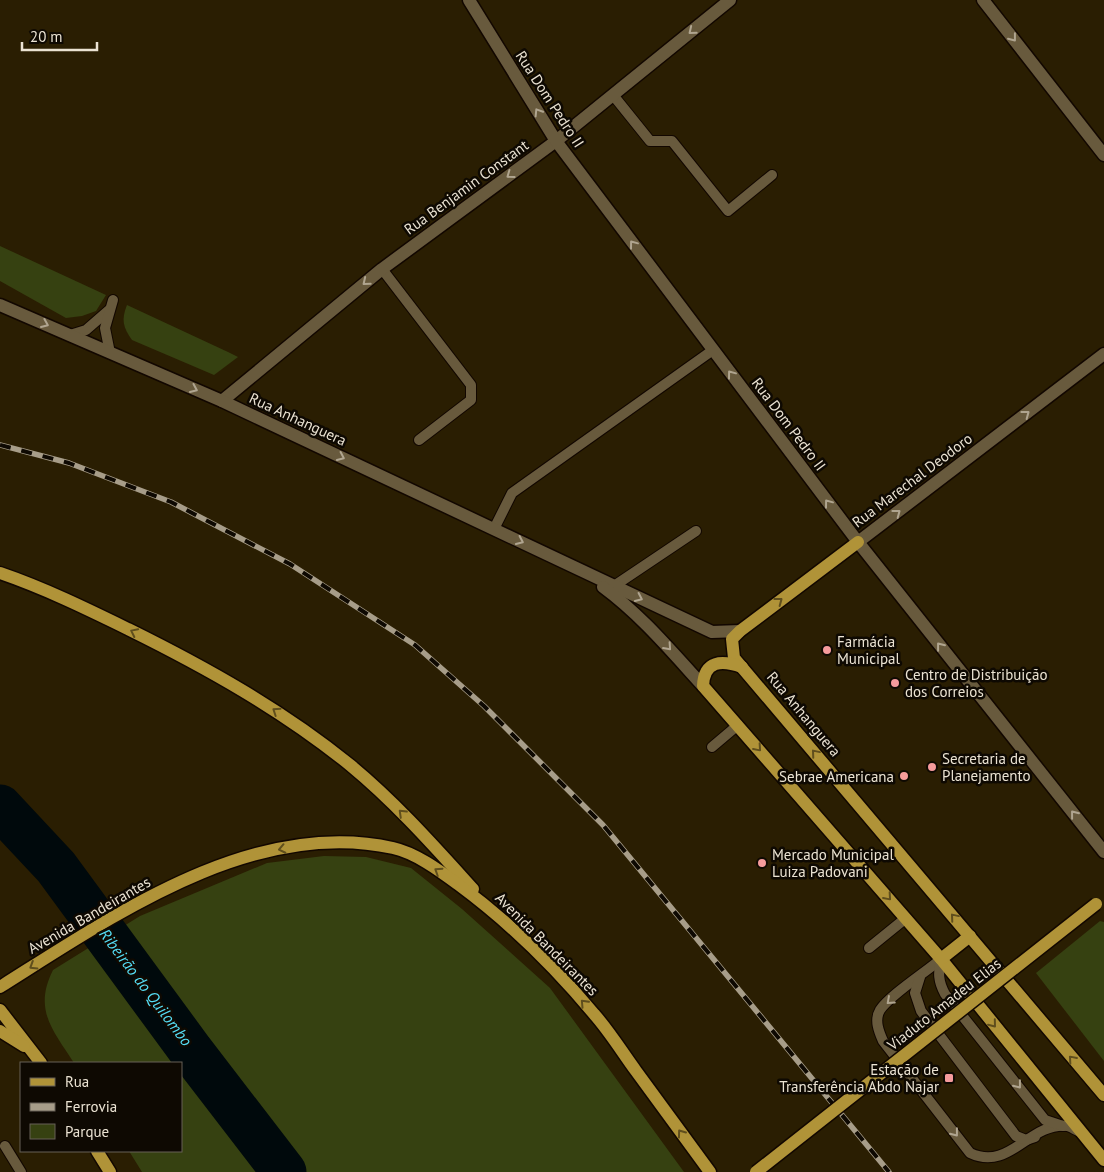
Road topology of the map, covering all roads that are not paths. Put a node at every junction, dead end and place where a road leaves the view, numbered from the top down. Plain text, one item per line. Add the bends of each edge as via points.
1 (469, 0) edge
2 (730, 0) edge
3 (983, 0) edge
4 (613, 95) junction
5 (556, 142) junction
6 (1104, 155) edge
7 (772, 175) dead end
8 (382, 269) junction
9 (0, 305) edge
10 (70, 335) junction
11 (713, 350) junction
12 (110, 353) junction
13 (1104, 354) edge
14 (222, 401) junction
15 (419, 440) dead end
16 (494, 529) junction
17 (696, 531) dead end
18 (858, 542) junction
19 (579, 569) junction
20 (0, 573) edge
21 (614, 586) junction
22 (740, 631) junction
23 (742, 667) junction
24 (703, 686) junction
25 (738, 725) junction
26 (712, 747) dead end
27 (1104, 852) edge
28 (1100, 901) edge
29 (496, 912) junction
30 (906, 918) junction
31 (970, 936) junction
32 (869, 948) dead end
33 (941, 959) junction
34 (920, 976) junction
35 (0, 987) edge
36 (0, 1010) edge
37 (0, 1031) edge
38 (38, 1059) edge
39 (1104, 1095) edge
40 (1067, 1126) junction
41 (1082, 1133) junction
42 (1036, 1137) junction
43 (5, 1146) dead end
44 (98, 1152) edge
45 (1104, 1160) edge
46 (22, 1172) edge
47 (110, 1172) edge
48 (710, 1172) edge
49 (756, 1172) edge

5 -> 1 street, Rua Dom Pedro II
2 -> 4 street, Rua Benjamin Constant
3 -> 6 street
4 - 5 street, Rua Benjamin Constant
4 - 7 lane via 650,140 672,141 728,210
5 -> 8 street, Rua Benjamin Constant
11 -> 5 street, Rua Dom Pedro II
8 -> 14 street, Rua Benjamin Constant
8 - 15 lane via 471,385 471,400
9 -> 10 street, Rua Anhanguera
10 - 12 street, Rua Anhanguera
10 - 12 lane via 86,330 111,305 105,328
11 - 16 lane via 512,493
18 -> 11 street, Rua Dom Pedro II
12 -> 14 street, Rua Anhanguera
18 -> 13 street, Rua Marechal Deodoro
14 -> 16 street, Rua Anhanguera
16 -> 19 street, Rua Anhanguera
17 - 21 lane
22 -> 18 main road, Rua Marechal Deodoro
27 -> 18 street, Rua Dom Pedro II
19 - 21 street, Rua Anhanguera
19 -> 24 street, Rua Anhanguera via 624,603
29 -> 20 main road via 405,816 351,766 299,726 244,690 162,645
21 -> 22 street, Rua Anhanguera via 712,632
22 - 23 main road, Rua Anhanguera via 732,639 732,650
23 - 24 main road via 719,662 709,667 703,676
31 -> 23 main road, Rua Anhanguera
24 - 25 main road, Rua Anhanguera
25 - 26 lane
25 -> 30 main road, Rua Anhanguera
28 - 49 main road, Viaduto Amadeu Elias, bridge
29 -> 35 main road, Avenida Bandeirantes via 436,868 396,848 353,842 302,845 255,855 205,871 131,906
48 -> 29 main road, Avenida Bandeirantes via 595,1015
30 - 32 lane
30 - 33 main road, Rua Anhanguera
31 - 33 main road
39 -> 31 main road, Rua Anhanguera
33 - 34 lane
33 -> 40 lane via 939,983 945,994 1045,1120
33 -> 41 main road, Rua Anhanguera
34 - 42 lane via 915,993 920,1011 1016,1136 1026,1140
34 -> 42 lane via 879,1011 877,1020 883,1041 970,1153 979,1160 1000,1162
36 - 38 main road
37 - 38 main road
40 - 41 lane
40 - 42 lane via 1051,1129
41 - 45 main road, Rua Anhanguera
43 - 46 lane
44 - 47 main road

